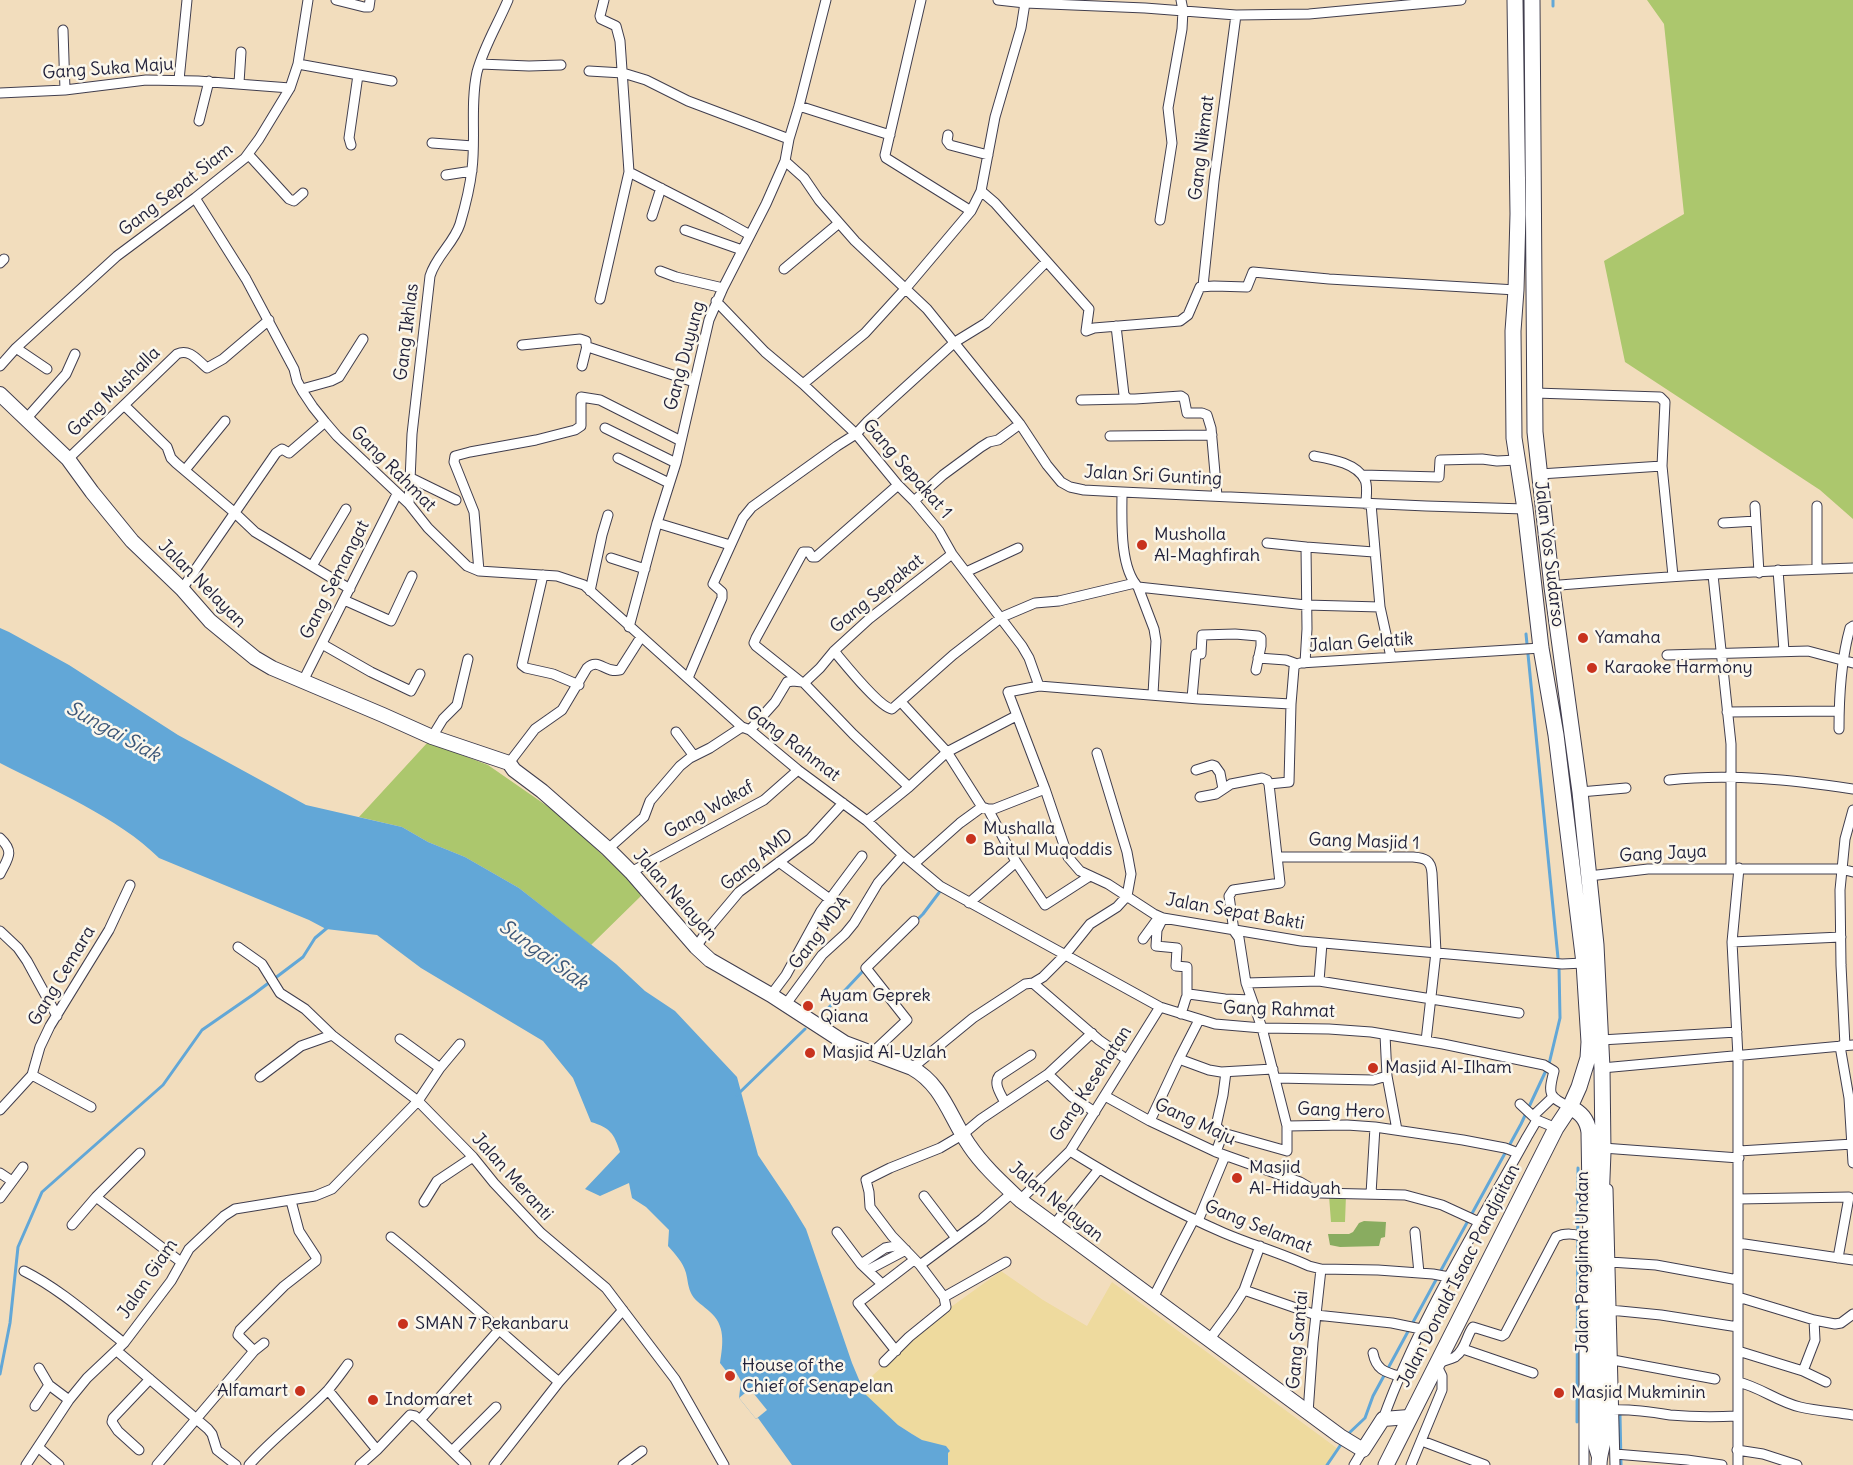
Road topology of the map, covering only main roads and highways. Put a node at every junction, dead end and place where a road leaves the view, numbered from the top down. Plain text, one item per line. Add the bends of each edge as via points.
1 (1515, 0) edge
2 (1532, 0) edge
3 (0, 394) edge
4 (1572, 733) junction
5 (1556, 735) junction
6 (1602, 1068) joint
7 (1570, 1107) junction
8 (1596, 1203) junction
9 (1409, 1417) junction
10 (1599, 1460) edge
11 (1386, 1465) edge

1 - 5 main road, Jalan Yos Sudarso via 1518,214 1514,438 1525,508 1532,648
2 - 4 main road, Jalan Yos Sudarso via 1535,432
3 - 9 main road, Jalan Nelayan via 68,459 132,541 210,621 255,658 432,737 509,763 608,849 710,960 845,1043 921,1073 937,1089 981,1162 1016,1196 1340,1436 1358,1447 1383,1419
4 - 5 main road
4 - 6 main road, Jalan Yos Sudarso via 1590,876
5 - 7 main road, Jalan Yos Sudarso via 1584,963 1589,1042 1588,1058
6 - 8 main road, Jalan Panglima Undan via 1604,1154
7 - 8 main road, Jalan Panglima Undan via 1584,1116 1588,1124
7 - 9 main road, Jalan Donald Isaac Pandjaitan
8 - 10 main road, Jalan Panglima Undan via 1606,1284 1604,1435
8 - 10 main road, Jalan Panglima Undan via 1587,1321 1592,1434
9 - 11 main road, Jalan Donald Isaac Pandjaitan

